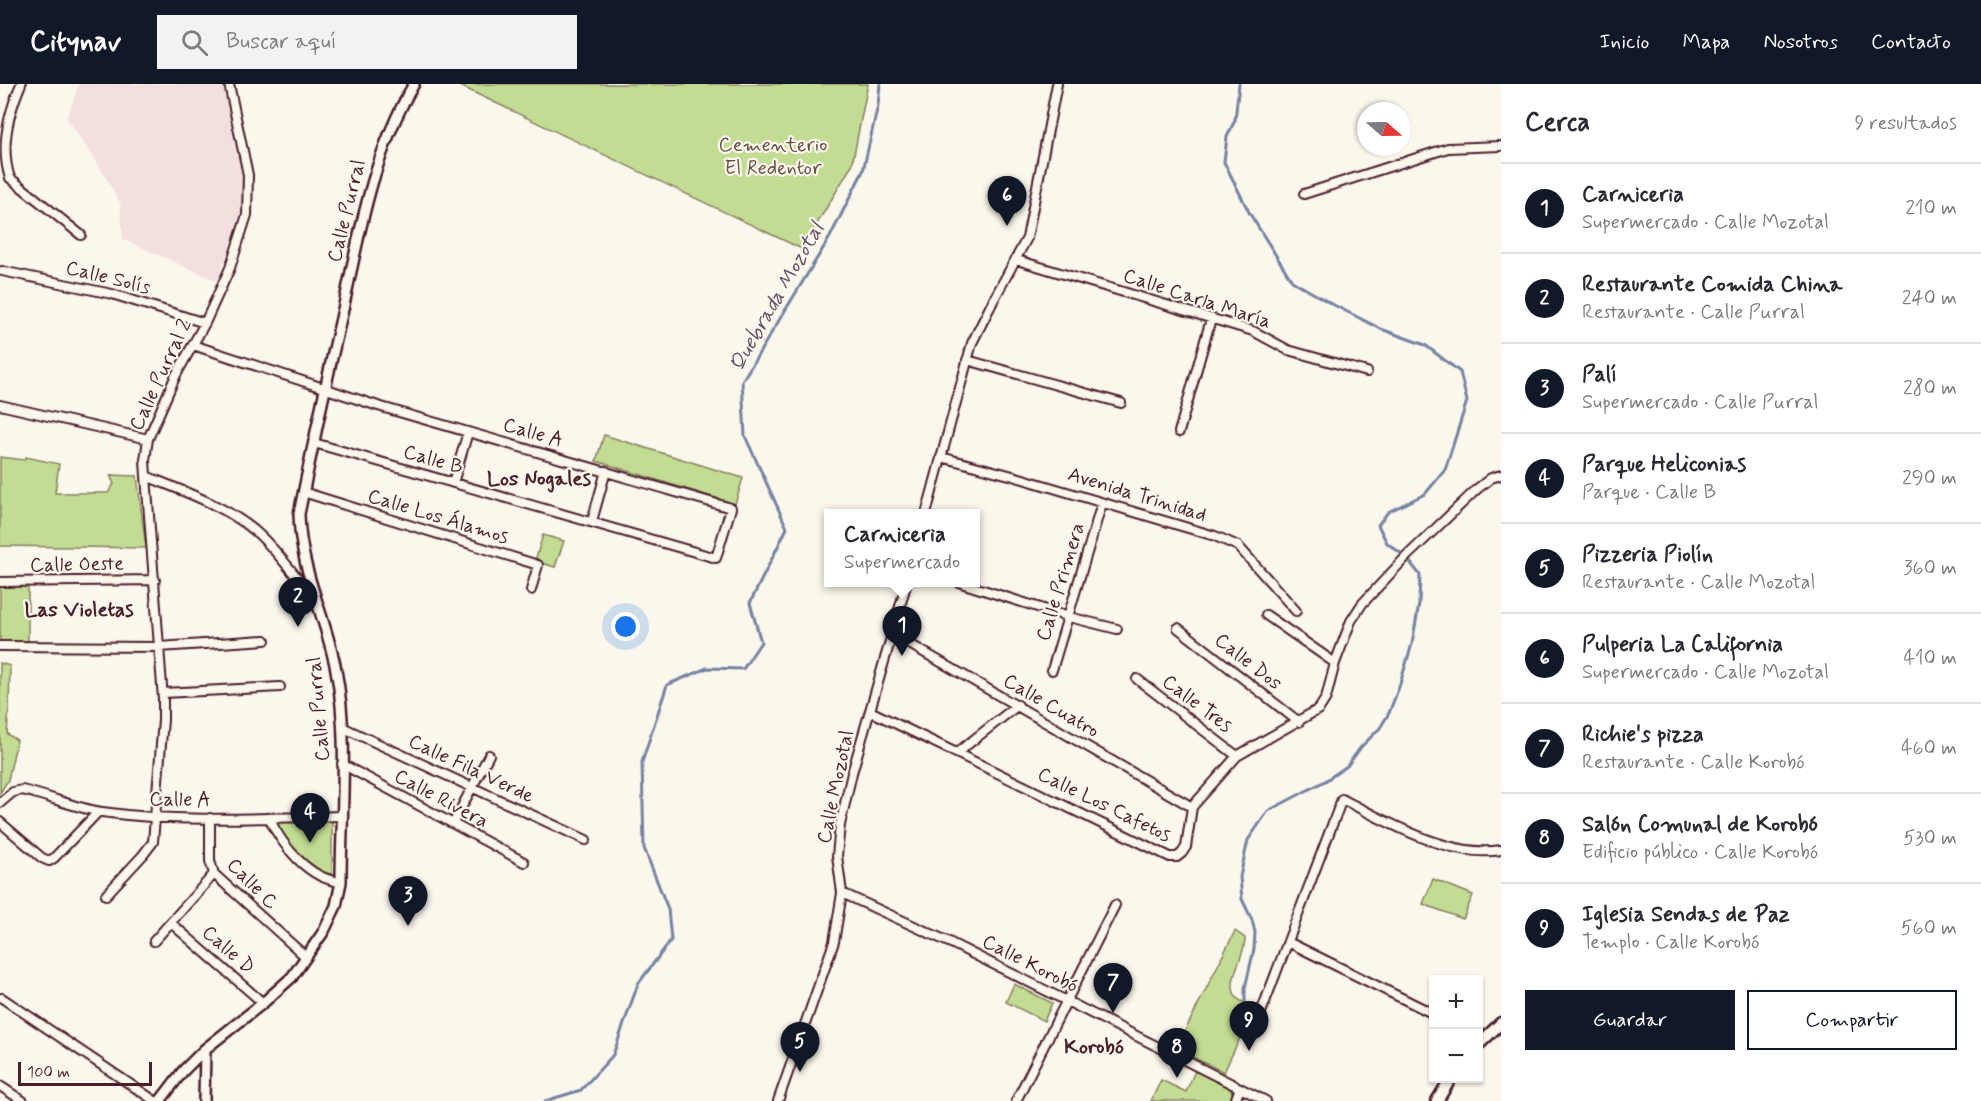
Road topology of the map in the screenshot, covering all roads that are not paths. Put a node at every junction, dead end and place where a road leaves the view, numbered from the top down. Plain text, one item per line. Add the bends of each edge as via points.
1 (21, 84) edge
2 (230, 84) edge
3 (414, 84) edge
4 (1056, 84) edge
5 (1501, 146) edge
6 (3, 149) edge
7 (1304, 194) dead end
8 (81, 235) dead end
9 (1017, 260) junction
10 (2, 271) dead end
11 (1211, 319) junction
12 (204, 323) junction
13 (193, 345) junction
14 (967, 360) junction
15 (1367, 372) dead end
16 (325, 390) junction
17 (1122, 403) dead end
18 (0, 405) edge
19 (468, 432) junction
20 (1179, 432) dead end
21 (148, 439) junction
22 (314, 443) junction
23 (941, 457) junction
24 (606, 471) junction
25 (1501, 475) edge
26 (146, 476) junction
27 (453, 483) junction
28 (303, 492) junction
29 (1102, 503) junction
30 (927, 509) edge
31 (592, 521) junction
32 (716, 558) joint
33 (155, 580) junction
34 (0, 582) edge
35 (906, 587) edge
36 (974, 587) edge
37 (531, 590) dead end
38 (315, 600) junction
39 (1296, 611) dead end
40 (1266, 615) dead end
41 (1069, 616) junction
42 (1117, 628) dead end
43 (1178, 628) dead end
44 (894, 635) junction
45 (265, 640) dead end
46 (0, 646) edge
47 (159, 647) junction
48 (1335, 663) junction
49 (1052, 670) dead end
50 (1137, 679) dead end
51 (280, 687) dead end
52 (163, 693) junction
53 (1018, 705) junction
54 (870, 711) junction
55 (1299, 722) junction
56 (342, 727) junction
57 (958, 752) junction
58 (489, 755) dead end
59 (1237, 756) junction
60 (342, 764) junction
61 (472, 788) junction
62 (0, 803) edge
63 (1192, 807) junction
64 (98, 812) junction
65 (341, 816) junction
66 (155, 817) junction
67 (210, 818) junction
68 (269, 818) junction
69 (456, 818) dead end
70 (0, 822) edge
71 (586, 840) dead end
72 (1501, 850) edge
73 (524, 862) dead end
74 (214, 874) junction
75 (340, 882) junction
76 (842, 893) junction
77 (106, 896) dead end
78 (1115, 905) dead end
79 (171, 923) junction
80 (154, 941) dead end
81 (1288, 942) junction
82 (306, 957) junction
83 (2, 998) dead end
84 (1067, 1000) junction
85 (263, 1003) junction
86 (1429, 1012) edge
87 (1260, 1015) dead end
88 (1501, 1023) edge
89 (1483, 1038) edge
90 (205, 1049) junction
91 (1448, 1083) edge
92 (2, 1088) edge
93 (1240, 1088) junction
94 (4, 1101) edge
95 (23, 1101) edge
96 (155, 1101) edge
97 (160, 1101) edge
98 (204, 1101) edge
99 (778, 1101) edge
100 (1016, 1101) edge
101 (1235, 1101) edge
102 (1266, 1101) edge
103 (1437, 1101) edge

1 - 6 street
2 - 12 street, Calle Purral 2 via 248,175 247,215 230,267
3 - 16 street, Calle Purral via 381,152
4 - 9 street via 1034,212
5 - 7 street via 1448,148
6 - 8 street via 10,178
9 - 11 street, Calle Carla María
9 - 14 street via 979,328
10 - 12 street, Calle Solís via 112,294
11 - 15 street, Calle Carla María via 1253,331 1288,350
11 - 20 street
12 - 13 street, Calle Purral 2
13 - 16 street, Calle A
13 - 21 street, Calle Purral 2
14 - 17 street
14 - 23 street
16 - 19 street, Calle A
16 - 22 street, Calle Purral
18 - 21 street
19 - 24 street, Calle A
19 - 27 street
21 - 26 street, Calle Purral 2
22 - 27 street, Calle B
22 - 28 street, Calle Purral
23 - 29 street, Avenida Trinidad
23 - 30 street
24 - 31 street
24 - 32 street, Calle A via 731,508
25 - 48 street, Calle Los Cafetos via 1477,489 1362,604
26 - 33 street, Calle Purral 2
26 - 38 street via 220,508 254,531
27 - 31 street, Calle B
28 - 37 street, Calle Los Álamos via 538,565
28 - 38 street, Calle Purral via 299,531
29 - 39 street, Avenida Trinidad via 1238,546
29 - 41 street, Calle Primera
31 - 32 street, Calle B
33 - 34 street, Calle Oeste
33 - 47 street, Calle Purral 2
35 - 44 street, Calle Mozotal
36 - 41 street
38 - 56 street, Calle Purral via 337,672
40 - 48 street
41 - 42 street
41 - 49 street, Calle Primera
43 - 55 street, Calle Dos
44 - 53 street, Calle Cuatro
44 - 54 street, Calle Mozotal
45 - 47 street
46 - 47 street
47 - 52 street, Calle Purral 2
48 - 55 street, Calle Los Cafetos via 1326,698 1319,709
50 - 59 street, Calle Tres
51 - 52 street
52 - 66 street, Calle Purral 2
53 - 57 street
53 - 63 street, Calle Cuatro
54 - 57 street, Calle Los Cafetos
54 - 76 street, Calle Mozotal via 840,825 837,856
55 - 59 street, Calle Los Cafetos
56 - 60 street, Calle Purral
56 - 61 street, Calle Fila Verde
57 - 63 street, Calle Los Cafetos via 1170,857 1177,857 1186,847
58 - 61 street
59 - 63 street, Calle Los Cafetos
60 - 65 street, Calle Purral
60 - 73 street, Calle Rivera
61 - 69 street
61 - 71 street, Calle Fila Verde
62 - 64 street, Calle A via 22,790
64 - 66 street, Calle A
64 - 70 street via 49,861
65 - 68 street, Calle A
65 - 75 street, Calle Purral
66 - 67 street, Calle A
66 - 77 street, Calle Purral 2 via 153,842
67 - 68 street, Calle A
67 - 74 street, Calle C via 210,861
68 - 75 street via 288,850 320,876
72 - 81 street via 1467,849 1435,842 1342,799
74 - 79 street
74 - 82 street, Calle C
75 - 82 street, Calle Purral via 336,906
76 - 84 street, Calle Korobó
76 - 99 street, Calle Mozotal via 834,942
78 - 84 street
79 - 80 street
79 - 85 street, Calle D
81 - 86 street
81 - 87 street
82 - 85 street, Calle Purral via 292,977
83 - 96 street
84 - 93 street, Calle Korobó
84 - 100 street
85 - 90 street, Calle Purral
88 - 89 main road
90 - 97 street, Calle Purral
90 - 98 street
91 - 103 main road
92 - 94 street
92 - 95 street
93 - 101 street
93 - 102 street, Calle Korobó

